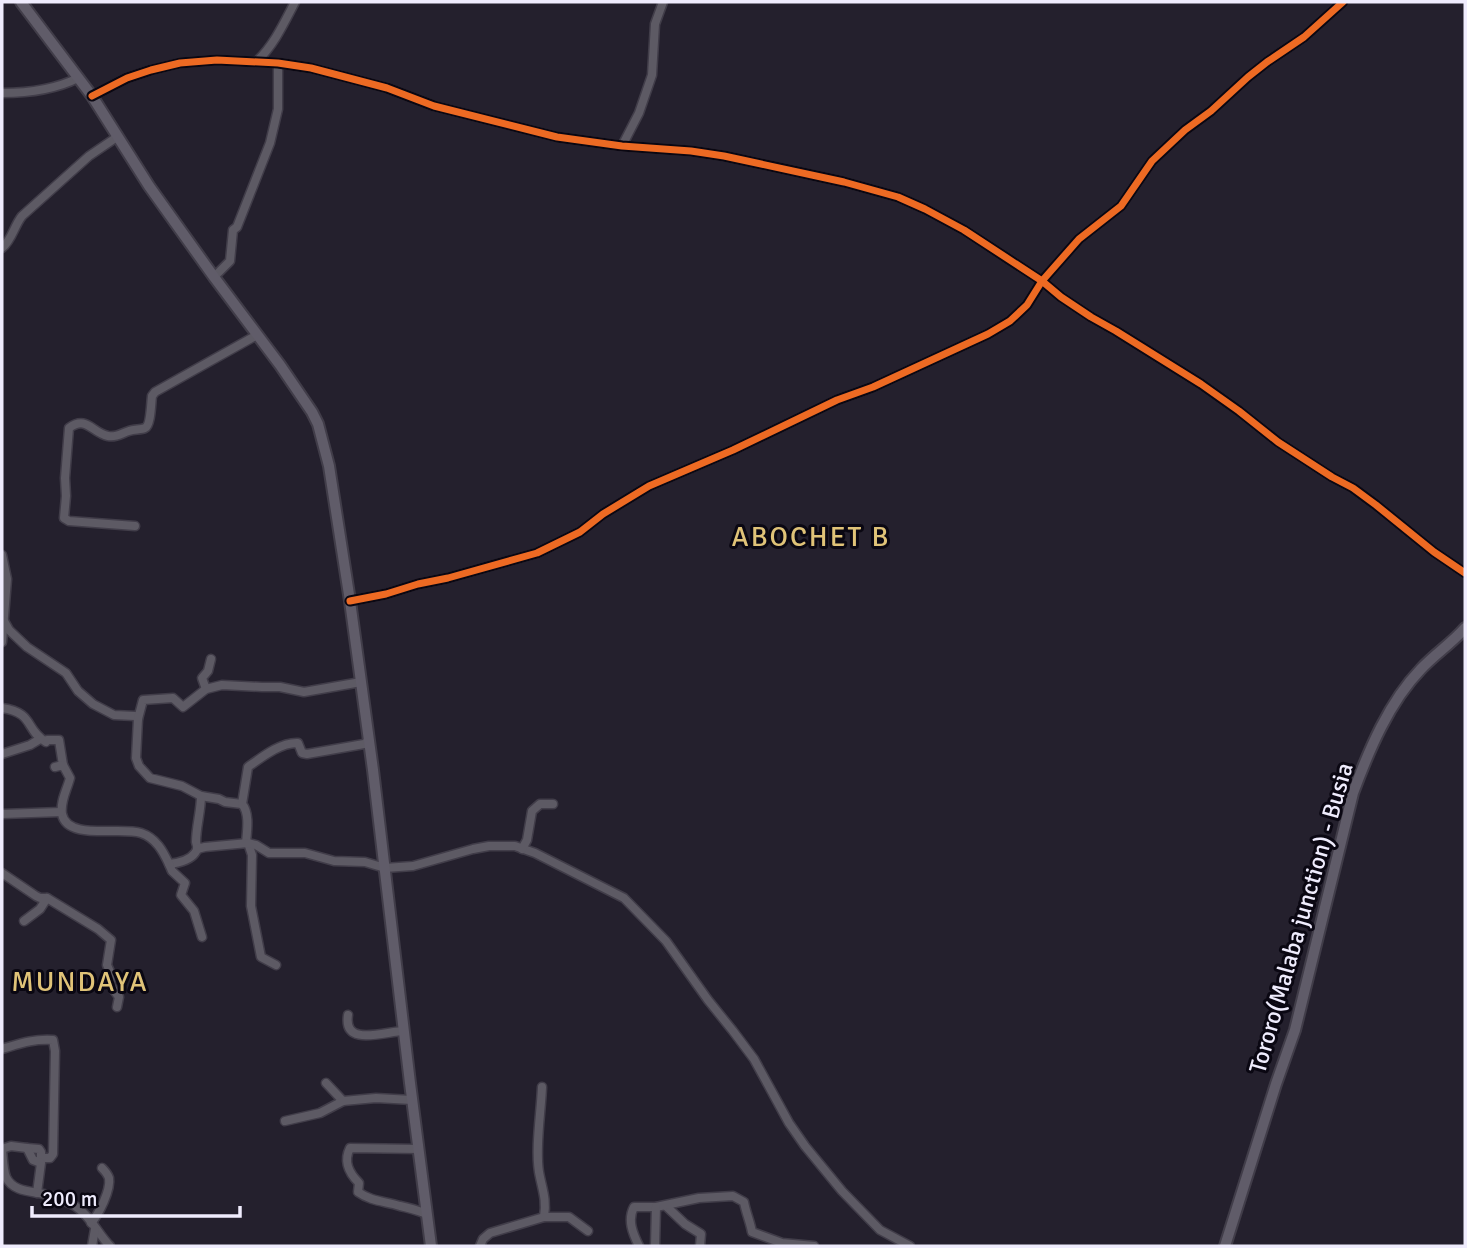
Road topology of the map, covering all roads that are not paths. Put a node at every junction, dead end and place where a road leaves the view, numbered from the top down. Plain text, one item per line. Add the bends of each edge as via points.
1 (20, 2) edge
2 (295, 2) edge
3 (663, 2) edge
4 (1343, 2) edge
5 (257, 61) junction
6 (278, 63) junction
7 (78, 78) junction
8 (2, 93) edge
9 (92, 96) junction
10 (117, 137) junction
11 (622, 146) junction
12 (2, 248) edge
13 (214, 277) junction
14 (1042, 281) junction
15 (257, 335) junction
16 (135, 526) dead end
17 (2, 555) edge
18 (1465, 573) edge
19 (351, 601) junction
20 (4, 621) junction
21 (1465, 628) edge
22 (2, 642) edge
23 (211, 659) dead end
24 (361, 682) junction
25 (206, 689) junction
26 (2, 708) edge
27 (138, 719) junction
28 (40, 739) junction
29 (369, 740) junction
30 (2, 754) edge
31 (201, 796) junction
32 (242, 804) junction
33 (553, 804) dead end
34 (61, 812) junction
35 (2, 814) edge
36 (247, 843) junction
37 (197, 849) junction
38 (522, 849) junction
39 (169, 864) junction
40 (386, 868) junction
41 (2, 873) edge
42 (47, 898) junction
43 (24, 921) dead end
44 (202, 937) dead end
45 (276, 965) dead end
46 (117, 1007) dead end
47 (348, 1015) dead end
48 (404, 1031) junction
49 (2, 1049) edge
50 (326, 1083) dead end
51 (542, 1087) dead end
52 (412, 1100) junction
53 (342, 1101) junction
54 (285, 1121) dead end
55 (419, 1149) junction
56 (2, 1150) edge
57 (41, 1161) junction
58 (102, 1168) dead end
59 (4, 1178) edge
60 (37, 1193) junction
61 (666, 1206) junction
62 (656, 1207) junction
63 (428, 1214) junction
64 (544, 1217) junction
65 (93, 1226) junction
66 (588, 1231) dead end
67 (92, 1246) edge
68 (110, 1246) edge
69 (431, 1246) edge
70 (480, 1246) edge
71 (639, 1246) edge
72 (655, 1246) edge
73 (700, 1246) edge
74 (814, 1246) edge
75 (910, 1246) edge
76 (1225, 1246) edge

1 - 7 main road
2 - 5 street via 276,38
3 - 11 street via 655,24 652,75
4 - 14 street via 1185,130 1152,162 1121,206 1079,239
5 - 6 street
5 - 9 street via 217,60 150,69
6 - 11 street via 377,85 434,106 557,136
6 - 13 street via 278,109 270,143 233,230 230,261
7 - 8 street via 48,89
7 - 9 main road
9 - 10 main road
10 - 12 street via 22,216
10 - 13 main road
11 - 14 street via 724,156 898,197 964,230
13 - 15 main road
14 - 18 street via 1353,488
14 - 19 street via 1027,305 988,334 649,486 562,542 463,575
15 - 16 street via 155,392 145,428 112,436 84,424 69,429 64,519
15 - 19 main road via 318,424
17 - 20 street via 7,579
19 - 24 main road
20 - 22 street
20 - 27 street via 27,647 66,673 93,704 114,715
21 - 76 main road, Tororo(Malaba junction) - Busia via 1420,669 1398,699 1362,769 1295,1030
23 - 25 street via 202,678
24 - 25 street via 303,692 222,685
24 - 29 main road
25 - 27 street via 183,707 173,698 142,700
26 - 28 street via 25,716
27 - 31 street via 139,766 150,778
28 - 30 street
28 - 34 street via 59,740 59,766 70,778
29 - 32 street via 312,754 302,753 294,742 274,750 248,767
29 - 40 main road
31 - 32 street
31 - 37 street
32 - 36 street
33 - 38 street via 540,804 532,811
34 - 35 street
34 - 39 street via 65,823 79,830 141,833 160,846
36 - 37 street
36 - 40 street via 269,853 305,853
36 - 45 street via 252,855 251,906 261,957
37 - 39 street via 186,859
38 - 40 street via 481,847 414,866
38 - 75 street via 624,898 647,920 754,1059 805,1146 880,1230
39 - 44 street via 185,883 181,895 194,911
40 - 48 main road
41 - 42 street via 36,896
42 - 43 street
42 - 46 street via 111,940 107,965 110,985 119,997
47 - 48 street via 351,1031 359,1035
48 - 52 main road
49 - 57 street via 24,1041 54,1040 53,1154
50 - 53 street
51 - 64 street via 539,1171
52 - 53 street
52 - 55 main road
53 - 54 street via 320,1113
55 - 63 main road
55 - 63 street via 350,1149 346,1163 359,1183 358,1192 365,1197
56 - 57 street via 11,1146 27,1149 33,1160
56 - 59 street
57 - 60 street
58 - 65 street via 108,1186
59 - 60 street via 18,1189
60 - 65 street via 73,1205
61 - 62 street
61 - 73 street via 701,1234
61 - 74 street via 733,1196 744,1202 752,1232 782,1243
62 - 71 street via 632,1210 631,1229
62 - 72 street
63 - 69 main road
64 - 66 street via 569,1217
64 - 70 street via 490,1233
65 - 67 street
65 - 68 street

